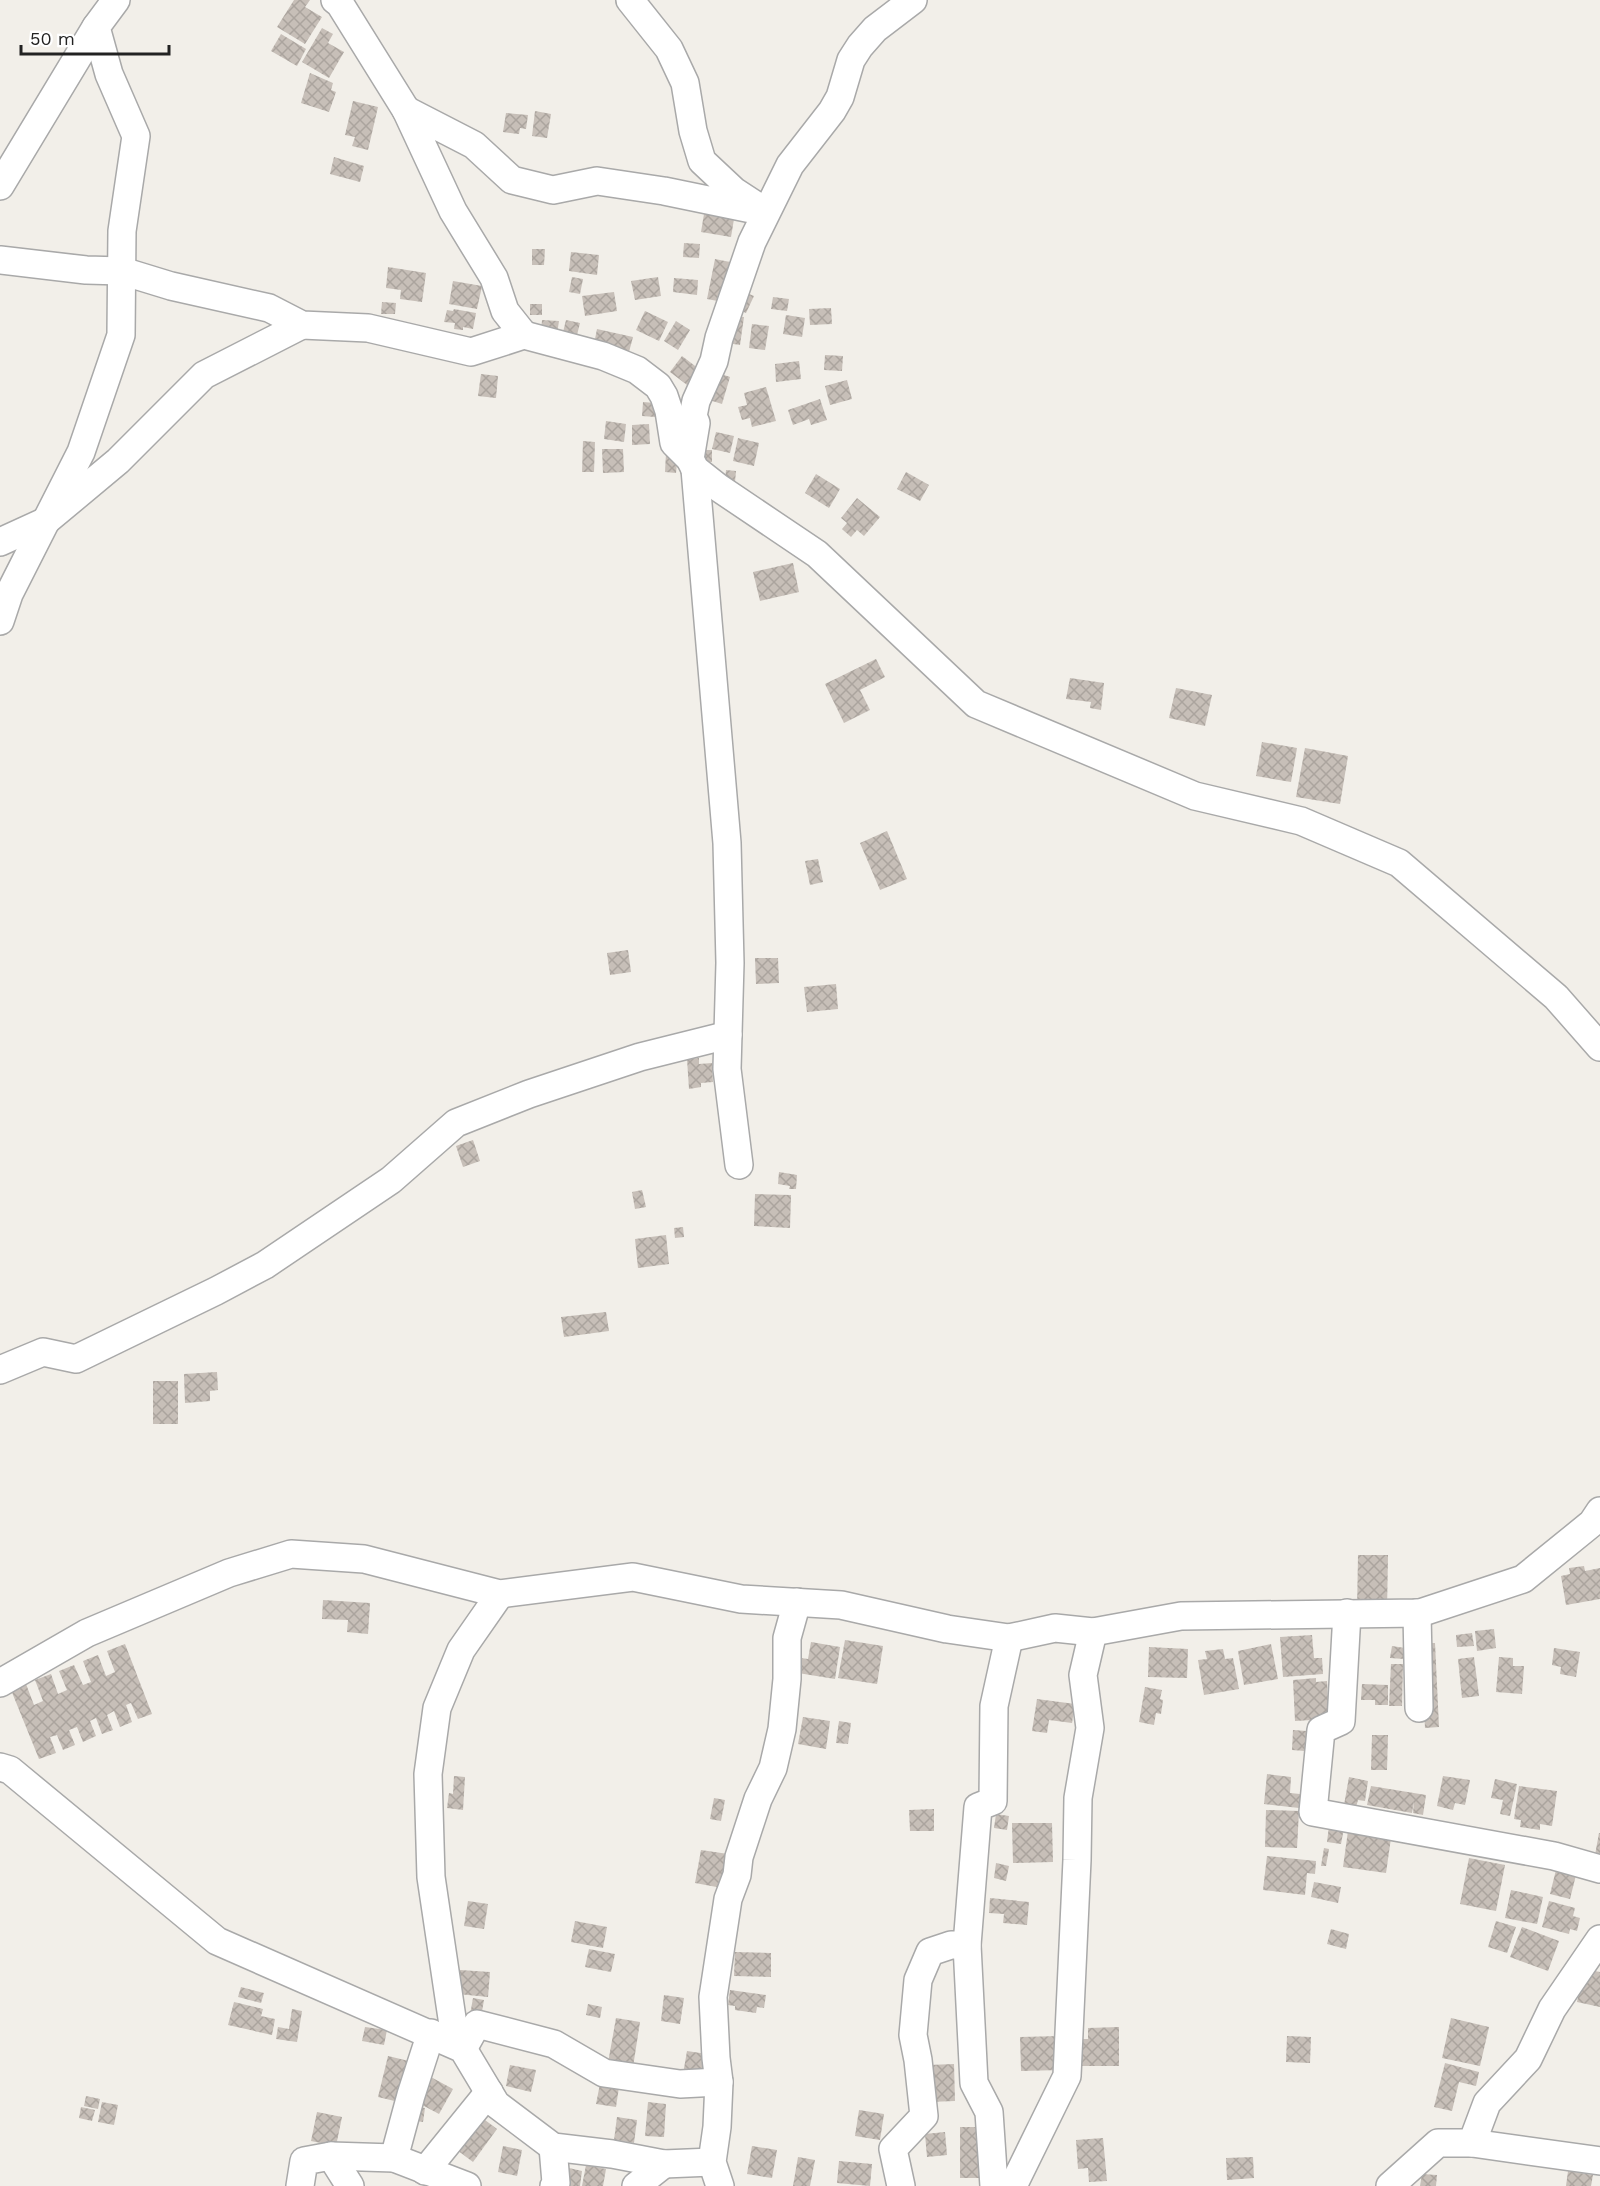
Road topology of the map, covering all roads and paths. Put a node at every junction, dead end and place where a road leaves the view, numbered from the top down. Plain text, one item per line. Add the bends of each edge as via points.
1 (116, 0) edge
2 (334, 0) edge
3 (630, 0) edge
4 (913, 0) edge
5 (96, 27) junction
6 (406, 110) junction
7 (0, 186) edge
8 (766, 212) junction
9 (0, 260) edge
10 (122, 271) junction
11 (302, 324) junction
12 (524, 335) junction
13 (693, 464) junction
14 (46, 521) junction
15 (0, 542) edge
16 (0, 621) edge
17 (728, 1035) junction
18 (1600, 1047) edge
19 (739, 1165) dead end
20 (0, 1370) edge
21 (1597, 1518) edge
22 (500, 1594) junction
23 (797, 1602) junction
24 (1417, 1613) junction
25 (1347, 1614) junction
26 (1093, 1632) junction
27 (1009, 1638) junction
28 (0, 1683) edge
29 (1419, 1708) dead end
30 (0, 1767) edge
31 (1600, 1869) edge
32 (1600, 1939) edge
33 (967, 1945) junction
34 (431, 2033) junction
35 (460, 2047) junction
36 (719, 2082) junction
37 (489, 2092) junction
38 (1472, 2143) junction
39 (553, 2147) junction
40 (331, 2156) junction
41 (394, 2158) junction
42 (1600, 2161) edge
43 (663, 2164) junction
44 (425, 2171) junction
45 (716, 2174) edge
46 (300, 2186) edge
47 (350, 2186) edge
48 (467, 2186) edge
49 (554, 2186) edge
50 (636, 2186) edge
51 (901, 2186) edge
52 (994, 2186) edge
53 (1013, 2186) edge
54 (1390, 2186) edge

1 - 5 street
2 - 6 street
3 - 8 street via 669,49 685,83 702,160 734,191
4 - 8 street via 875,29 860,46 851,60 840,98 790,165
5 - 7 street
5 - 10 street via 109,74 136,136 122,231
6 - 8 street via 474,145 512,180 553,190 597,181
6 - 12 street via 453,211 494,278 505,311
8 - 13 street via 696,401
9 - 10 street
10 - 11 street via 269,308
10 - 14 street via 121,335 81,452
11 - 12 street via 368,328 471,352
11 - 14 street via 204,375 118,461
12 - 13 street via 603,356 637,370 658,386 669,411 674,443
13 - 17 street via 727,843
13 - 18 street via 719,488 817,554 976,704 1195,796 1301,821 1399,862 1556,997
14 - 15 street
14 - 16 street via 9,594
17 - 19 street via 727,1069
17 - 20 street via 640,1057 456,1123 391,1180 265,1265 76,1359 43,1352
21 - 24 street via 1523,1579
22 - 23 street via 633,1577 741,1599
22 - 28 street via 364,1559 291,1554 230,1573 87,1633
22 - 35 street via 461,1650 437,1708 428,1774 431,1877
23 - 27 street via 841,1605 947,1629
23 - 36 street via 787,1638 787,1679 773,1768 739,1857 724,1922 713,1997
24 - 25 street
24 - 29 street
25 - 26 street via 1182,1616
25 - 31 street via 1341,1721 1321,1730 1313,1812 1554,1856
26 - 27 street via 1055,1628
26 - 53 street via 1083,1675 1090,1728 1078,1798 1067,2076
27 - 33 street via 993,1706 993,1801 978,1807
30 - 34 street via 10,1770 217,1941
32 - 38 street via 1552,2009 1528,2059 1487,2103
33 - 51 street via 930,1952 918,1980 913,2035 924,2116 893,2149
33 - 52 street via 974,2083 989,2112
34 - 35 street
34 - 41 street
35 - 36 street via 477,2024 554,2044 604,2073 680,2084
35 - 37 street
36 - 45 street
37 - 39 street via 496,2104
37 - 44 street
38 - 42 street
38 - 54 street via 1438,2143
39 - 43 street
39 - 49 street
40 - 41 street
40 - 46 street via 304,2161
40 - 47 street
41 - 44 street
43 - 45 street
43 - 50 street
44 - 48 street

